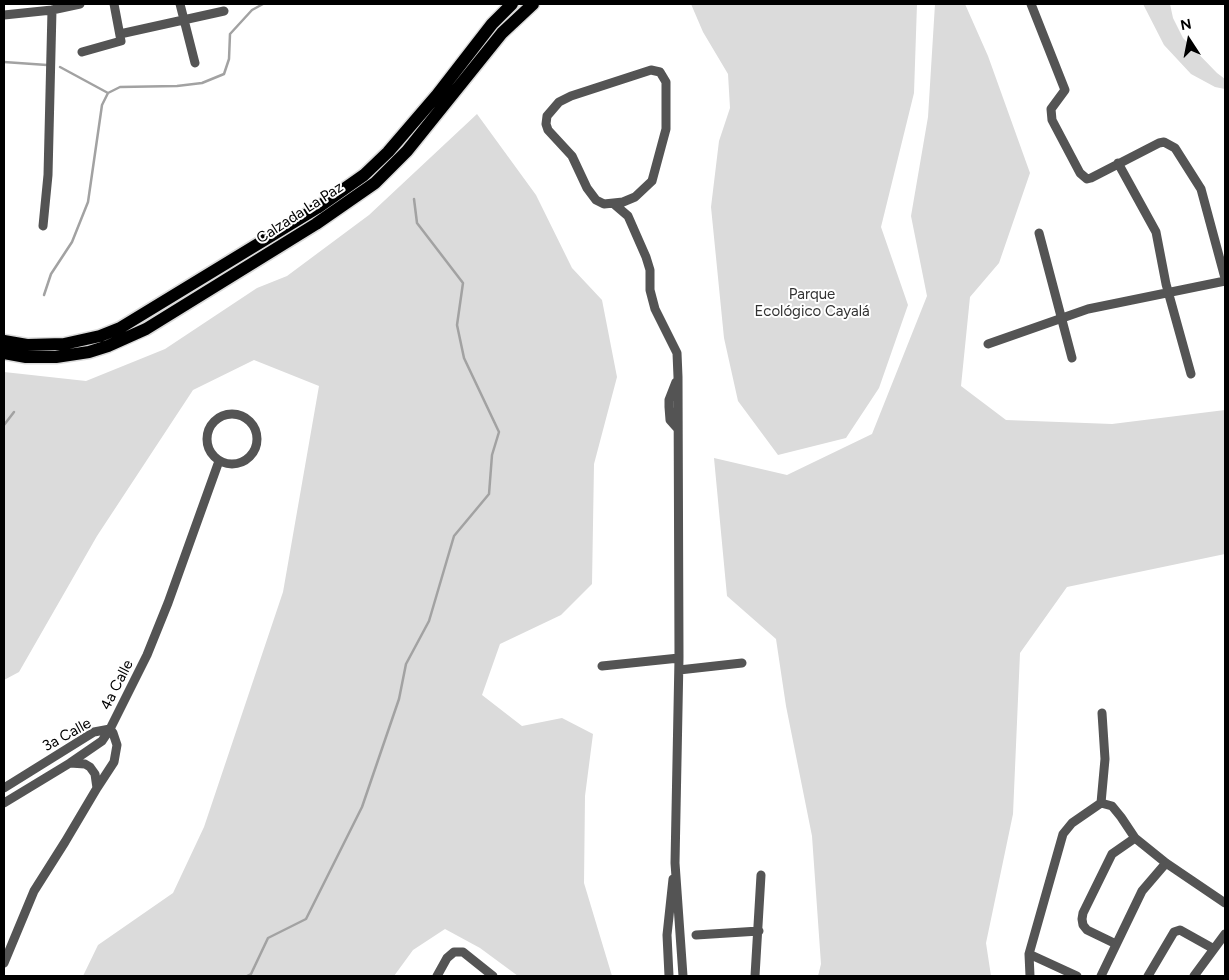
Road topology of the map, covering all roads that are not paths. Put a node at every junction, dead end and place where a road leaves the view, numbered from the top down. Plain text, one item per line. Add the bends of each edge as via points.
1 (80, 4) edge
2 (114, 4) edge
3 (180, 4) edge
4 (512, 4) edge
5 (533, 4) edge
6 (1031, 4) edge
7 (52, 10) junction
8 (224, 11) dead end
9 (4, 15) edge
10 (185, 19) junction
11 (120, 34) junction
12 (82, 52) dead end
13 (195, 63) dead end
14 (1118, 163) junction
15 (636, 197) junction
16 (614, 204) junction
17 (628, 216) junction
18 (44, 226) dead end
19 (1039, 233) dead end
20 (1225, 279) edge
21 (1168, 292) junction
22 (1060, 318) junction
23 (4, 341) edge
24 (988, 344) dead end
25 (27, 351) junction
26 (4, 353) edge
27 (1072, 358) dead end
28 (1191, 374) dead end
29 (219, 461) junction
30 (680, 658) junction
31 (742, 663) dead end
32 (602, 666) dead end
33 (679, 670) junction
34 (1102, 713) dead end
35 (110, 729) junction
36 (70, 763) junction
37 (4, 788) edge
38 (97, 788) junction
39 (4, 803) edge
40 (1100, 803) junction
41 (1135, 838) junction
42 (1166, 863) junction
43 (675, 864) junction
44 (761, 875) dead end
45 (1225, 903) edge
46 (758, 931) junction
47 (1225, 934) edge
48 (696, 935) dead end
49 (1116, 944) junction
50 (1214, 949) junction
51 (1028, 954) junction
52 (4, 962) edge
53 (437, 976) edge
54 (493, 976) edge
55 (669, 976) edge
56 (683, 976) edge
57 (755, 976) edge
58 (1030, 976) edge
59 (1076, 976) edge
60 (1101, 976) edge
61 (1148, 976) edge
62 (1194, 976) edge

1 - 7 street
2 - 11 street
3 - 10 street
4 - 25 main road, Calzada La Paz via 388,152 364,175 317,208 120,328 80,342
5 - 25 main road, Calzada La Paz via 502,33 407,151 374,183 330,214 146,329 89,352 56,357
6 - 14 street via 1065,90 1051,109 1052,120 1080,173 1091,178
7 - 9 street
7 - 18 street
8 - 10 street
10 - 11 street
10 - 13 street
11 - 12 street via 119,42
14 - 20 street via 1159,143 1175,148 1201,189
14 - 21 street via 1156,232
15 - 16 street
15 - 16 street via 652,181 666,129 666,82 656,70 571,96 559,102 547,116 548,130 572,156 596,200
15 - 17 street
16 - 17 street
17 - 30 street via 650,270 650,290 655,309 677,353 678,377 669,407 670,420 678,429
19 - 22 street
20 - 21 street
21 - 22 street
21 - 28 street
22 - 24 street
22 - 27 street
23 - 25 main road
25 - 26 main road
29 - 29 street via 235,464 250,457 257,442 254,427 248,421 233,415 218,419 212,425 207,440 213,456
29 - 35 street, 4a Calle via 147,655
30 - 32 street
30 - 33 street
31 - 33 street
33 - 43 street
34 - 40 street via 1105,759
35 - 36 street, 3a Calle via 102,741
35 - 37 street, 3a Calle via 94,732
35 - 38 street, 4a Calle via 117,753
36 - 38 street via 90,767 95,774
36 - 39 street, 3a Calle
38 - 52 street, 4a Calle via 34,891
40 - 41 street via 1112,806
40 - 51 street via 1072,823 1063,834
41 - 42 street
41 - 49 street via 1112,854 1082,919 1086,930
42 - 45 street
42 - 49 street via 1142,891
43 - 55 street via 667,935
43 - 56 street
44 - 46 street
46 - 48 street
46 - 57 street
47 - 50 street
49 - 60 street
50 - 61 street via 1180,930 1174,932
50 - 62 street
51 - 58 street
51 - 59 street
53 - 54 street via 447,958 454,952 463,952

